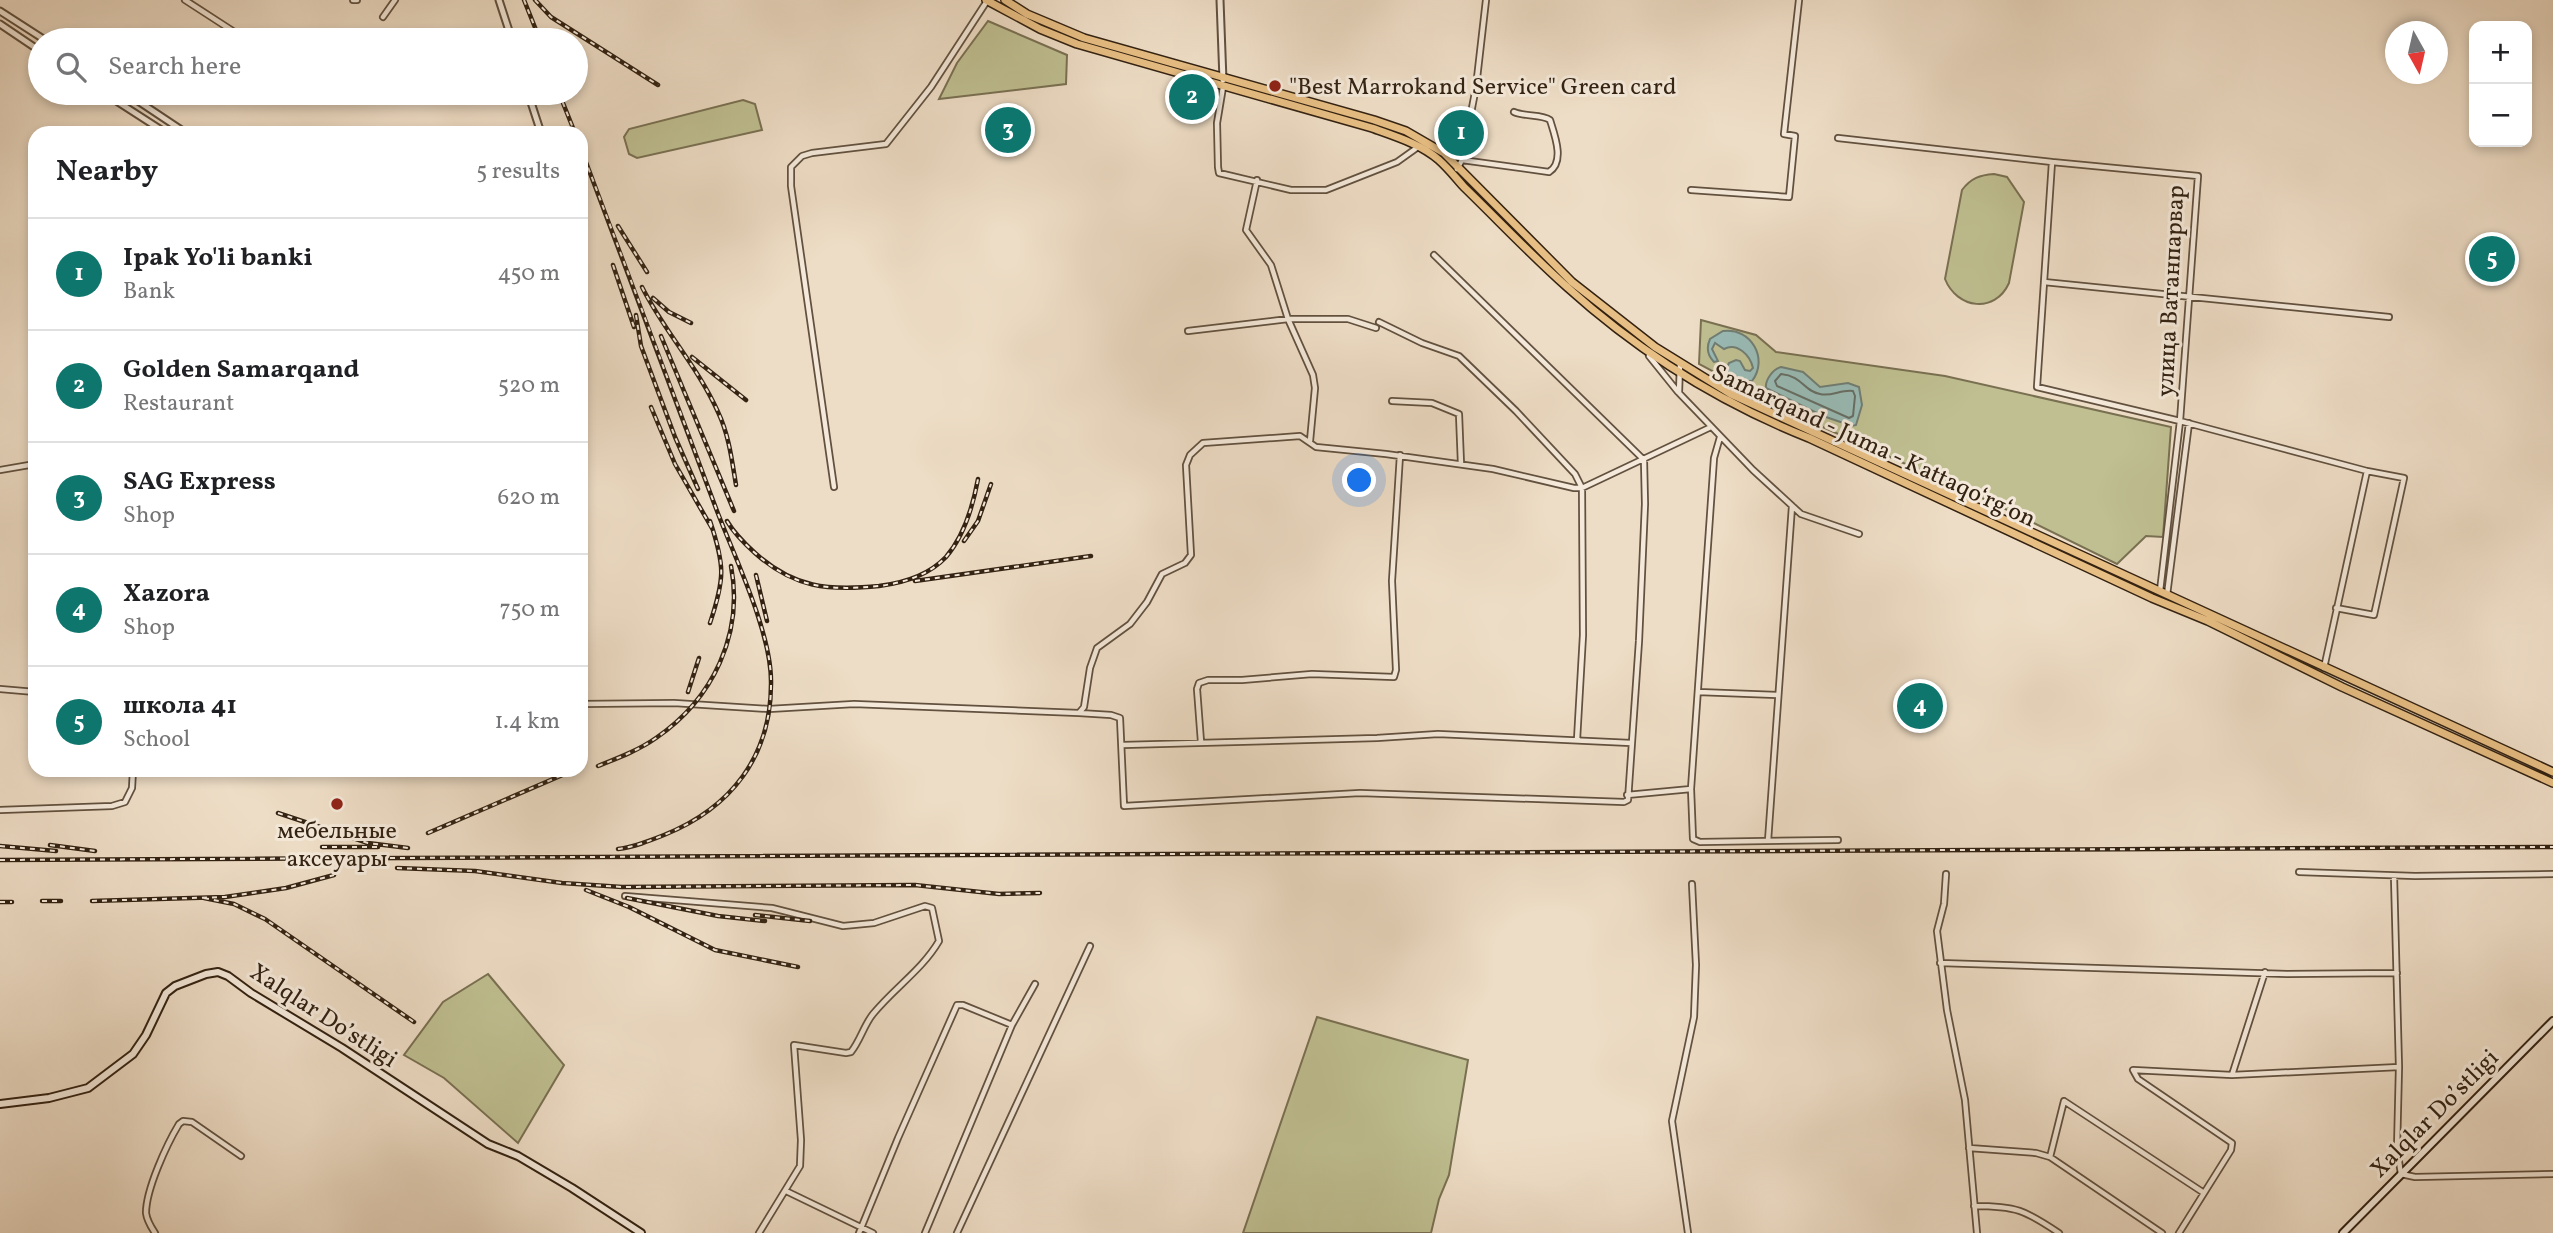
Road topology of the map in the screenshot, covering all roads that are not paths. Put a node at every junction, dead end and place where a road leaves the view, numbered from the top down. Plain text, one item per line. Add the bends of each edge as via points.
1 (185, 0) edge
2 (395, 0) edge
3 (499, 0) edge
4 (987, 0) edge
5 (1004, 0) edge
6 (1220, 0) edge
7 (1486, 0) edge
8 (1799, 0) edge
9 (0, 11) edge
10 (383, 17) dead end
11 (0, 24) edge
12 (228, 28) edge
13 (508, 28) edge
14 (28, 29) edge
15 (28, 43) edge
16 (1223, 78) junction
17 (1223, 87) junction
18 (123, 105) edge
19 (144, 105) edge
20 (532, 105) edge
21 (1514, 112) dead end
22 (155, 126) edge
23 (176, 126) edge
24 (539, 126) edge
25 (1838, 138) dead end
26 (1419, 147) junction
27 (2052, 162) junction
28 (1460, 164) junction
29 (1452, 175) junction
30 (1257, 180) junction
31 (1691, 190) dead end
32 (1434, 255) dead end
33 (2044, 282) junction
34 (2190, 297) junction
35 (2389, 317) dead end
36 (1288, 319) junction
37 (1379, 322) dead end
38 (1376, 328) dead end
39 (1188, 331) dead end
40 (1644, 349) junction
41 (1680, 364) junction
42 (1679, 374) junction
43 (1679, 393) junction
44 (1392, 401) dead end
45 (2180, 421) junction
46 (2189, 423) junction
47 (1711, 428) junction
48 (1720, 437) junction
49 (1310, 441) junction
50 (1400, 455) junction
51 (1643, 460) junction
52 (1461, 464) junction
53 (28, 465) edge
54 (0, 470) edge
55 (2367, 471) junction
56 (834, 487) dead end
57 (1582, 488) junction
58 (1792, 506) junction
59 (1859, 534) dead end
60 (2164, 594) junction
61 (2336, 608) junction
62 (2324, 668) junction
63 (2347, 678) junction
64 (2342, 687) junction
65 (0, 689) edge
66 (28, 691) edge
67 (1698, 692) junction
68 (1777, 695) junction
69 (2389, 698) junction
70 (588, 704) edge
71 (2385, 707) junction
72 (1079, 713) junction
73 (1577, 740) junction
74 (1201, 742) junction
75 (1631, 743) junction
76 (1123, 745) junction
77 (2553, 772) edge
78 (133, 777) edge
79 (2553, 783) edge
80 (1691, 789) junction
81 (1627, 796) junction
82 (0, 810) edge
83 (1838, 840) dead end
84 (1768, 841) junction
85 (2299, 872) dead end
86 (1946, 874) dead end
87 (2553, 874) edge
88 (2394, 876) junction
89 (1692, 884) dead end
90 (625, 896) dead end
91 (1090, 946) dead end
92 (1940, 963) junction
93 (2265, 972) junction
94 (2397, 973) junction
95 (1035, 984) dead end
96 (2553, 1021) edge
97 (1012, 1026) junction
98 (2399, 1067) junction
99 (2232, 1075) junction
100 (0, 1104) edge
101 (1969, 1147) junction
102 (241, 1156) dead end
103 (2050, 1157) junction
104 (2401, 1174) junction
105 (2553, 1174) edge
106 (786, 1191) junction
107 (2204, 1193) junction
108 (1974, 1206) junction
109 (860, 1230) edge
110 (2182, 1232) edge
111 (155, 1233) edge
112 (641, 1233) edge
113 (759, 1233) edge
114 (873, 1233) edge
115 (925, 1233) edge
116 (957, 1233) edge
117 (1688, 1233) edge
118 (1977, 1233) edge
119 (2059, 1233) edge
120 (2162, 1233) edge
121 (2343, 1233) edge

1 - 12 street
2 - 10 street
3 - 13 street
4 - 17 main road, Samarqand - Juma - Kattaqo‘rg‘on via 1077,44
4 - 56 street via 931,87 886,144 812,153 790,167
5 - 16 main road, Samarqand - Juma - Kattaqo‘rg‘on via 1084,38
6 - 16 street
7 - 28 street
8 - 31 street via 1784,134 1794,136 1789,197
9 - 14 street
11 - 15 street
16 - 17 street
16 - 28 main road, Samarqand - Juma - Kattaqo‘rg‘on via 1398,128
17 - 26 main road, Samarqand - Juma - Kattaqo‘rg‘on via 1372,128
17 - 30 street via 1217,123 1218,170
18 - 22 street
19 - 23 street
20 - 24 street
21 - 28 street via 1550,120 1558,153 1553,169
25 - 27 street
26 - 29 main road, Samarqand - Juma - Kattaqo‘rg‘on
26 - 30 street via 1386,167 1326,190 1292,190
27 - 33 street, улица Ватанпарвар
27 - 34 street, улица Ватанпарвар via 2198,176
28 - 29 street
28 - 41 main road, Samarqand - Juma - Kattaqo‘rg‘on via 1572,282
29 - 40 main road, Samarqand - Juma - Kattaqo‘rg‘on via 1567,287
30 - 36 street via 1246,230 1271,265
32 - 51 street
33 - 34 street
33 - 45 street, улица Ватанпарвар via 2037,387
34 - 35 street
34 - 45 street, улица Ватанпарвар
36 - 38 street via 1348,319
36 - 39 street
36 - 49 street via 1313,375
37 - 57 street via 1459,356 1575,474
40 - 42 main road, Samarqand - Juma - Kattaqo‘rg‘on
40 - 43 street
41 - 42 street
41 - 60 main road, Samarqand - Juma - Kattaqo‘rg‘on via 1758,408
42 - 43 street
42 - 64 main road, Samarqand - Juma - Kattaqo‘rg‘on via 1755,415 2208,621
43 - 47 street
44 - 52 street via 1432,403 1459,414
45 - 46 street, улица Ватанпарвар
45 - 60 street
46 - 55 street, улица Ватанпарвар
46 - 60 street
47 - 48 street
47 - 51 street
48 - 58 street
48 - 67 street via 1714,458
49 - 50 street via 1316,447
49 - 72 street via 1300,436 1203,443 1189,455 1191,555 1162,574 1130,624 1097,648
50 - 52 street
50 - 74 street via 1392,581 1394,677 1312,674 1199,683
51 - 57 street
51 - 75 street via 1645,504
52 - 57 street
53 - 54 street
55 - 61 street
55 - 61 street, улица Ватанпарвар via 2404,478 2377,603 2374,615
57 - 73 street via 1583,635
58 - 59 street via 1801,514
58 - 68 street
60 - 62 main road, Samarqand - Juma - Kattaqo‘rg‘on
61 - 62 street
62 - 63 main road, Samarqand - Juma - Kattaqo‘rg‘on
63 - 64 main road
63 - 69 main road, Samarqand - Juma - Kattaqo‘rg‘on
64 - 71 main road, Samarqand - Juma - Kattaqo‘rg‘on
65 - 66 street
67 - 68 street
67 - 80 street
68 - 84 street
69 - 71 main road
69 - 77 main road, Samarqand - Juma - Kattaqo‘rg‘on
70 - 72 street via 769,709 854,704
71 - 79 main road, Samarqand - Juma - Kattaqo‘rg‘on
72 - 76 street via 1121,718
73 - 74 street via 1438,734
73 - 75 street
74 - 76 street
75 - 81 street
76 - 81 street via 1124,806 1360,793 1624,802
78 - 82 street via 125,802 112,806
80 - 81 street
80 - 84 street via 1693,839
83 - 84 street
85 - 88 street
86 - 92 street via 1937,930
87 - 88 street
88 - 94 street
89 - 117 street via 1694,1017 1672,1121
90 - 106 street via 772,908 843,926 932,908 939,941 924,963 875,1012 851,1052 794,1045 800,1166
91 - 116 street
92 - 93 street
92 - 101 street
93 - 94 street
93 - 99 street
94 - 98 street
95 - 97 street
96 - 104 main road, Xalqlar Do’stligi
97 - 109 street via 957,1005
97 - 115 street
98 - 99 street
98 - 104 street via 2397,1149
99 - 107 street via 2133,1070 2138,1079 2232,1143
100 - 112 main road, Xalqlar Do’stligi via 88,1088 133,1054 166,993 206,974 222,973 488,1144 518,1156
101 - 103 street
101 - 108 street
102 - 111 street via 192,1122 179,1124 148,1203 148,1222
103 - 107 street via 2064,1101
103 - 120 street
104 - 105 street
104 - 121 main road, Xalqlar Do’stligi
106 - 109 street
106 - 113 street
107 - 110 street
108 - 118 street
108 - 119 street via 2018,1209
109 - 114 street

